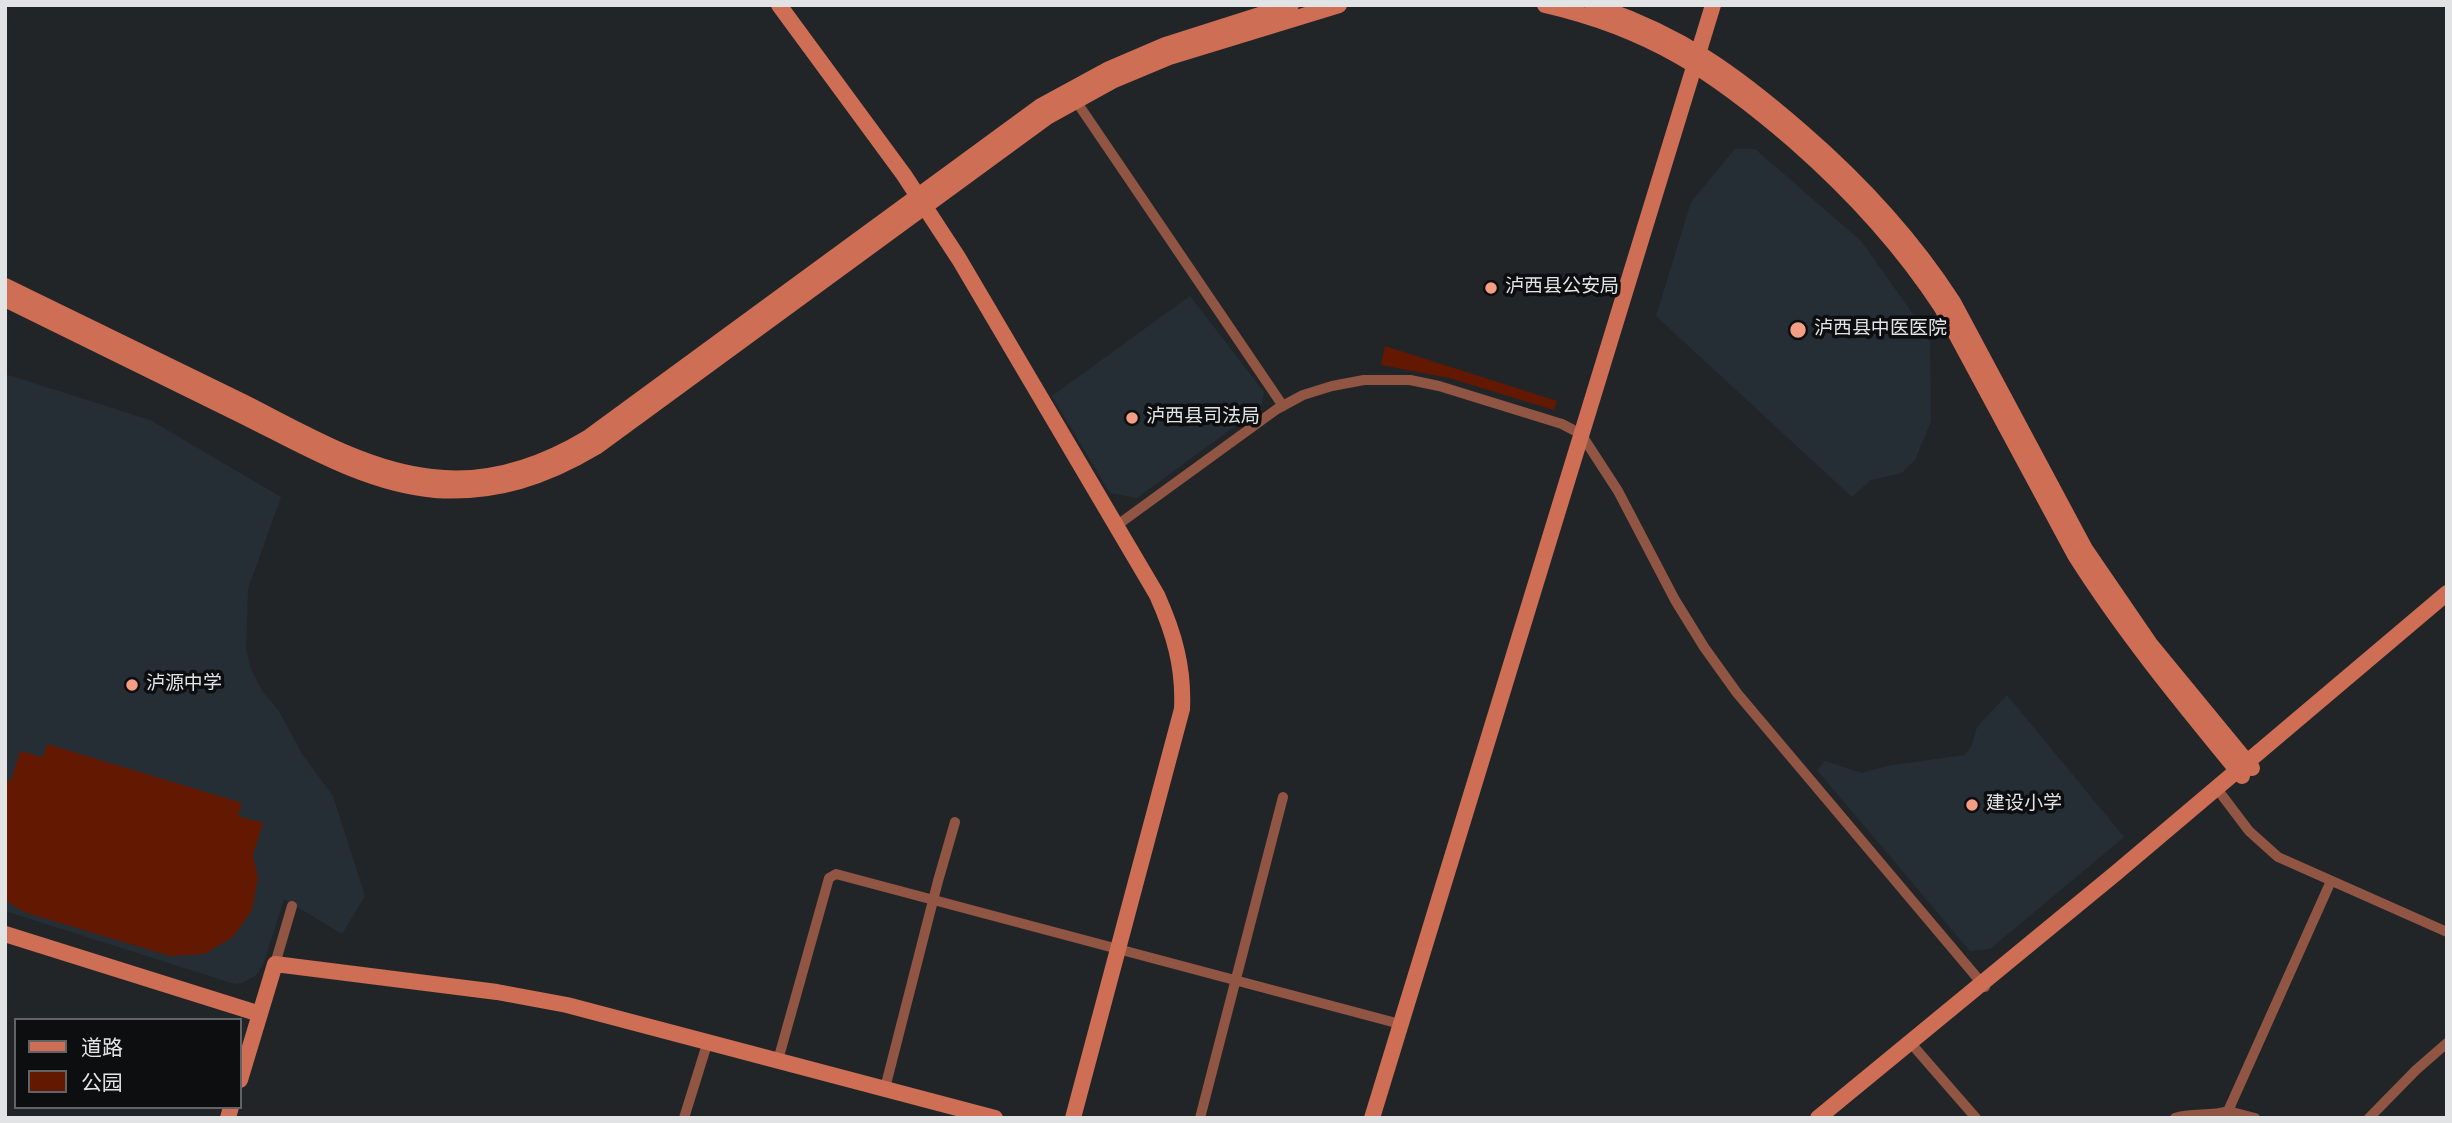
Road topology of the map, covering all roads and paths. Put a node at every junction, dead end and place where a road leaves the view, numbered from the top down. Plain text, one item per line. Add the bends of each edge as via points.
1 (779, 5) edge
2 (1291, 5) edge
3 (1339, 5) edge
4 (1545, 5) edge
5 (1593, 5) edge
6 (1713, 5) edge
7 (1724, 5) edge
8 (1701, 61) junction
9 (1072, 96) junction
10 (922, 202) junction
11 (5, 286) edge
12 (5, 299) edge
13 (1283, 406) junction
14 (1585, 439) junction
15 (1116, 526) junction
16 (2447, 593) edge
17 (2447, 603) edge
18 (2245, 769) junction
19 (2221, 794) junction
20 (1283, 797) dead end
21 (955, 822) dead end
22 (2331, 881) junction
23 (934, 899) junction
24 (292, 906) dead end
25 (2447, 932) edge
26 (5, 934) edge
27 (1119, 948) junction
28 (274, 968) junction
29 (1236, 979) junction
30 (1985, 986) junction
31 (260, 1014) junction
32 (1400, 1024) junction
33 (2447, 1043) edge
34 (707, 1045) junction
35 (1915, 1048) junction
36 (778, 1060) junction
37 (242, 1073) edge
38 (885, 1088) junction
39 (2228, 1111) junction
40 (2179, 1117) edge
41 (684, 1118) edge
42 (964, 1118) edge
43 (995, 1118) edge
44 (1073, 1118) edge
45 (1200, 1118) edge
46 (1371, 1118) edge
47 (1382, 1118) edge
48 (1818, 1118) edge
49 (1829, 1118) edge
50 (1976, 1118) edge
51 (2255, 1118) edge
52 (2369, 1118) edge

1 - 10 main road
2 - 9 main road via 1164,45 1109,69
3 - 9 main road via 1169,57
4 - 8 main road via 1611,24
5 - 8 main road via 1640,23
6 - 8 main road
7 - 8 main road
8 - 14 main road
8 - 18 main road via 1815,160 1912,263 1953,326 2089,577 2154,669
9 - 10 main road
9 - 13 street
10 - 11 main road via 589,437 543,462 489,477 434,477 376,465
10 - 12 main road via 596,447 547,473 491,489 433,489 363,472
10 - 15 main road
13 - 14 street via 1316,390 1348,382 1410,380 1550,420
13 - 15 street
14 - 30 street via 1675,600 1737,693
14 - 32 main road
14 - 47 main road
15 - 27 main road via 1169,621 1181,663 1183,694
16 - 18 main road
17 - 18 main road
18 - 19 main road
18 - 30 main road
19 - 22 street via 2249,831 2278,858
19 - 30 main road
20 - 29 street
21 - 23 street
22 - 25 street
22 - 39 street
23 - 27 street
23 - 36 street via 840,874 829,878
23 - 38 street
24 - 28 street
26 - 31 main road
27 - 29 street
27 - 44 main road
28 - 31 main road
28 - 34 main road via 535,1007
29 - 32 street
29 - 45 street
30 - 35 main road
30 - 48 main road
31 - 37 main road
32 - 46 main road
33 - 52 street
34 - 36 main road
34 - 41 street
34 - 42 main road
35 - 49 main road
35 - 50 street
36 - 38 main road
38 - 43 main road
39 - 40 street
39 - 51 street

